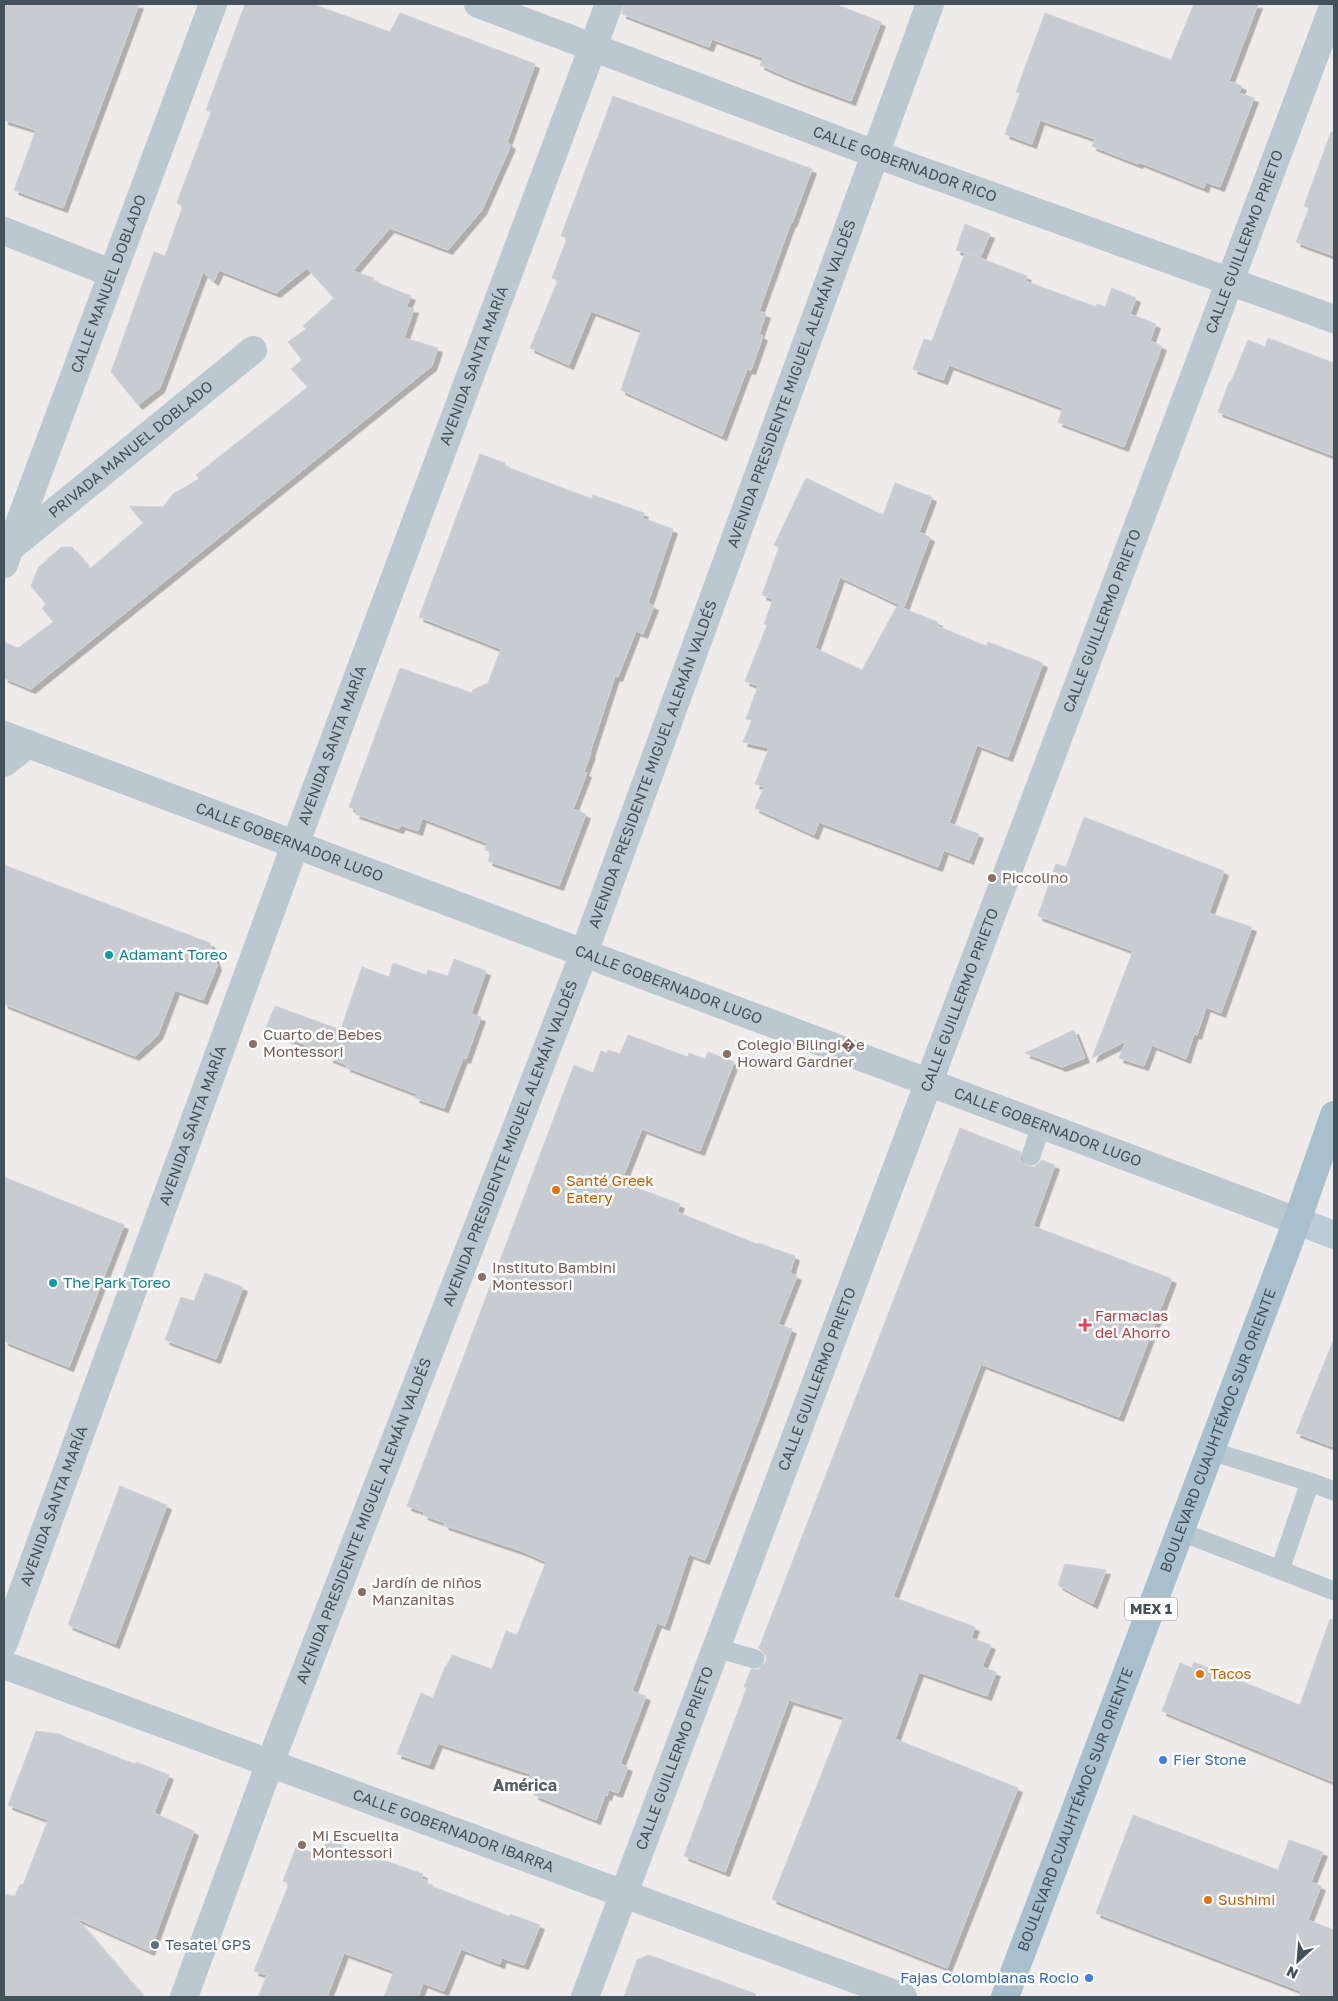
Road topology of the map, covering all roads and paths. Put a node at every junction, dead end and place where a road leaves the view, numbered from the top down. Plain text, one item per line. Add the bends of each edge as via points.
1 (213, 4) edge
2 (478, 4) edge
3 (609, 4) edge
4 (930, 4) edge
5 (1334, 4) edge
6 (593, 46) junction
7 (875, 154) junction
8 (4, 230) edge
9 (111, 273) junction
10 (1229, 281) junction
11 (1334, 319) edge
12 (253, 350) dead end
13 (6, 556) edge
14 (16, 740) edge
15 (4, 763) edge
16 (295, 845) junction
17 (584, 953) junction
18 (929, 1084) junction
19 (1334, 1116) edge
20 (1041, 1126) junction
21 (1030, 1156) dead end
22 (1297, 1221) junction
23 (1334, 1236) edge
24 (1211, 1451) junction
25 (1310, 1482) junction
26 (1334, 1491) edge
27 (1180, 1532) junction
28 (1280, 1570) junction
29 (1334, 1591) edge
30 (4, 1643) edge
31 (716, 1648) junction
32 (755, 1659) dead end
33 (4, 1665) edge
34 (270, 1763) junction
35 (624, 1894) junction
36 (184, 1997) edge
37 (585, 1997) edge
38 (903, 1997) edge
39 (1005, 1997) edge

1 - 9 street, CALLE MANUEL DOBLADO
2 - 6 street, CALLE GOBERNADOR RICO
3 - 6 street, AVENIDA SANTA MARÍA
4 - 7 street, AVENIDA PRESIDENTE MIGUEL ALEMÁN VALDÉS
5 - 10 street, CALLE GUILLERMO PRIETO
6 - 7 street, CALLE GOBERNADOR RICO
6 - 16 street, AVENIDA SANTA MARÍA
7 - 10 street, CALLE GOBERNADOR RICO
7 - 17 street, AVENIDA PRESIDENTE MIGUEL ALEMÁN VALDÉS
8 - 9 street
9 - 13 street, CALLE MANUEL DOBLADO
10 - 11 street, CALLE GOBERNADOR RICO
10 - 18 street, CALLE GUILLERMO PRIETO
12 - 13 street, PRIVADA MANUEL DOBLADO
14 - 15 street
14 - 16 street, CALLE GOBERNADOR LUGO
16 - 17 street, CALLE GOBERNADOR LUGO
16 - 30 street, AVENIDA SANTA MARÍA
17 - 18 street, CALLE GOBERNADOR LUGO
17 - 34 street, AVENIDA PRESIDENTE MIGUEL ALEMÁN VALDÉS
18 - 20 street, CALLE GOBERNADOR LUGO
18 - 31 street, CALLE GUILLERMO PRIETO
19 - 22 main road, BOULEVARD CUAUHTÉMOC SUR ORIENTE / MEX 1
20 - 21 lane
20 - 22 street, CALLE GOBERNADOR LUGO
22 - 23 main road, CALLE GOBERNADOR LUGO
22 - 24 main road, BOULEVARD CUAUHTÉMOC SUR ORIENTE / MEX 1
24 - 25 lane
24 - 27 main road, BOULEVARD CUAUHTÉMOC SUR ORIENTE / MEX 1
25 - 26 lane
25 - 28 lane
27 - 28 lane
27 - 39 main road, BOULEVARD CUAUHTÉMOC SUR ORIENTE / MEX 1
28 - 29 lane
31 - 32 lane
31 - 35 street, CALLE GUILLERMO PRIETO
33 - 34 street, CALLE GOBERNADOR IBARRA
34 - 35 street, CALLE GOBERNADOR IBARRA
34 - 36 street, AVENIDA PRESIDENTE MIGUEL ALEMÁN VALDÉS
35 - 37 street, CALLE GUILLERMO PRIETO
35 - 38 street, CALLE GOBERNADOR IBARRA

